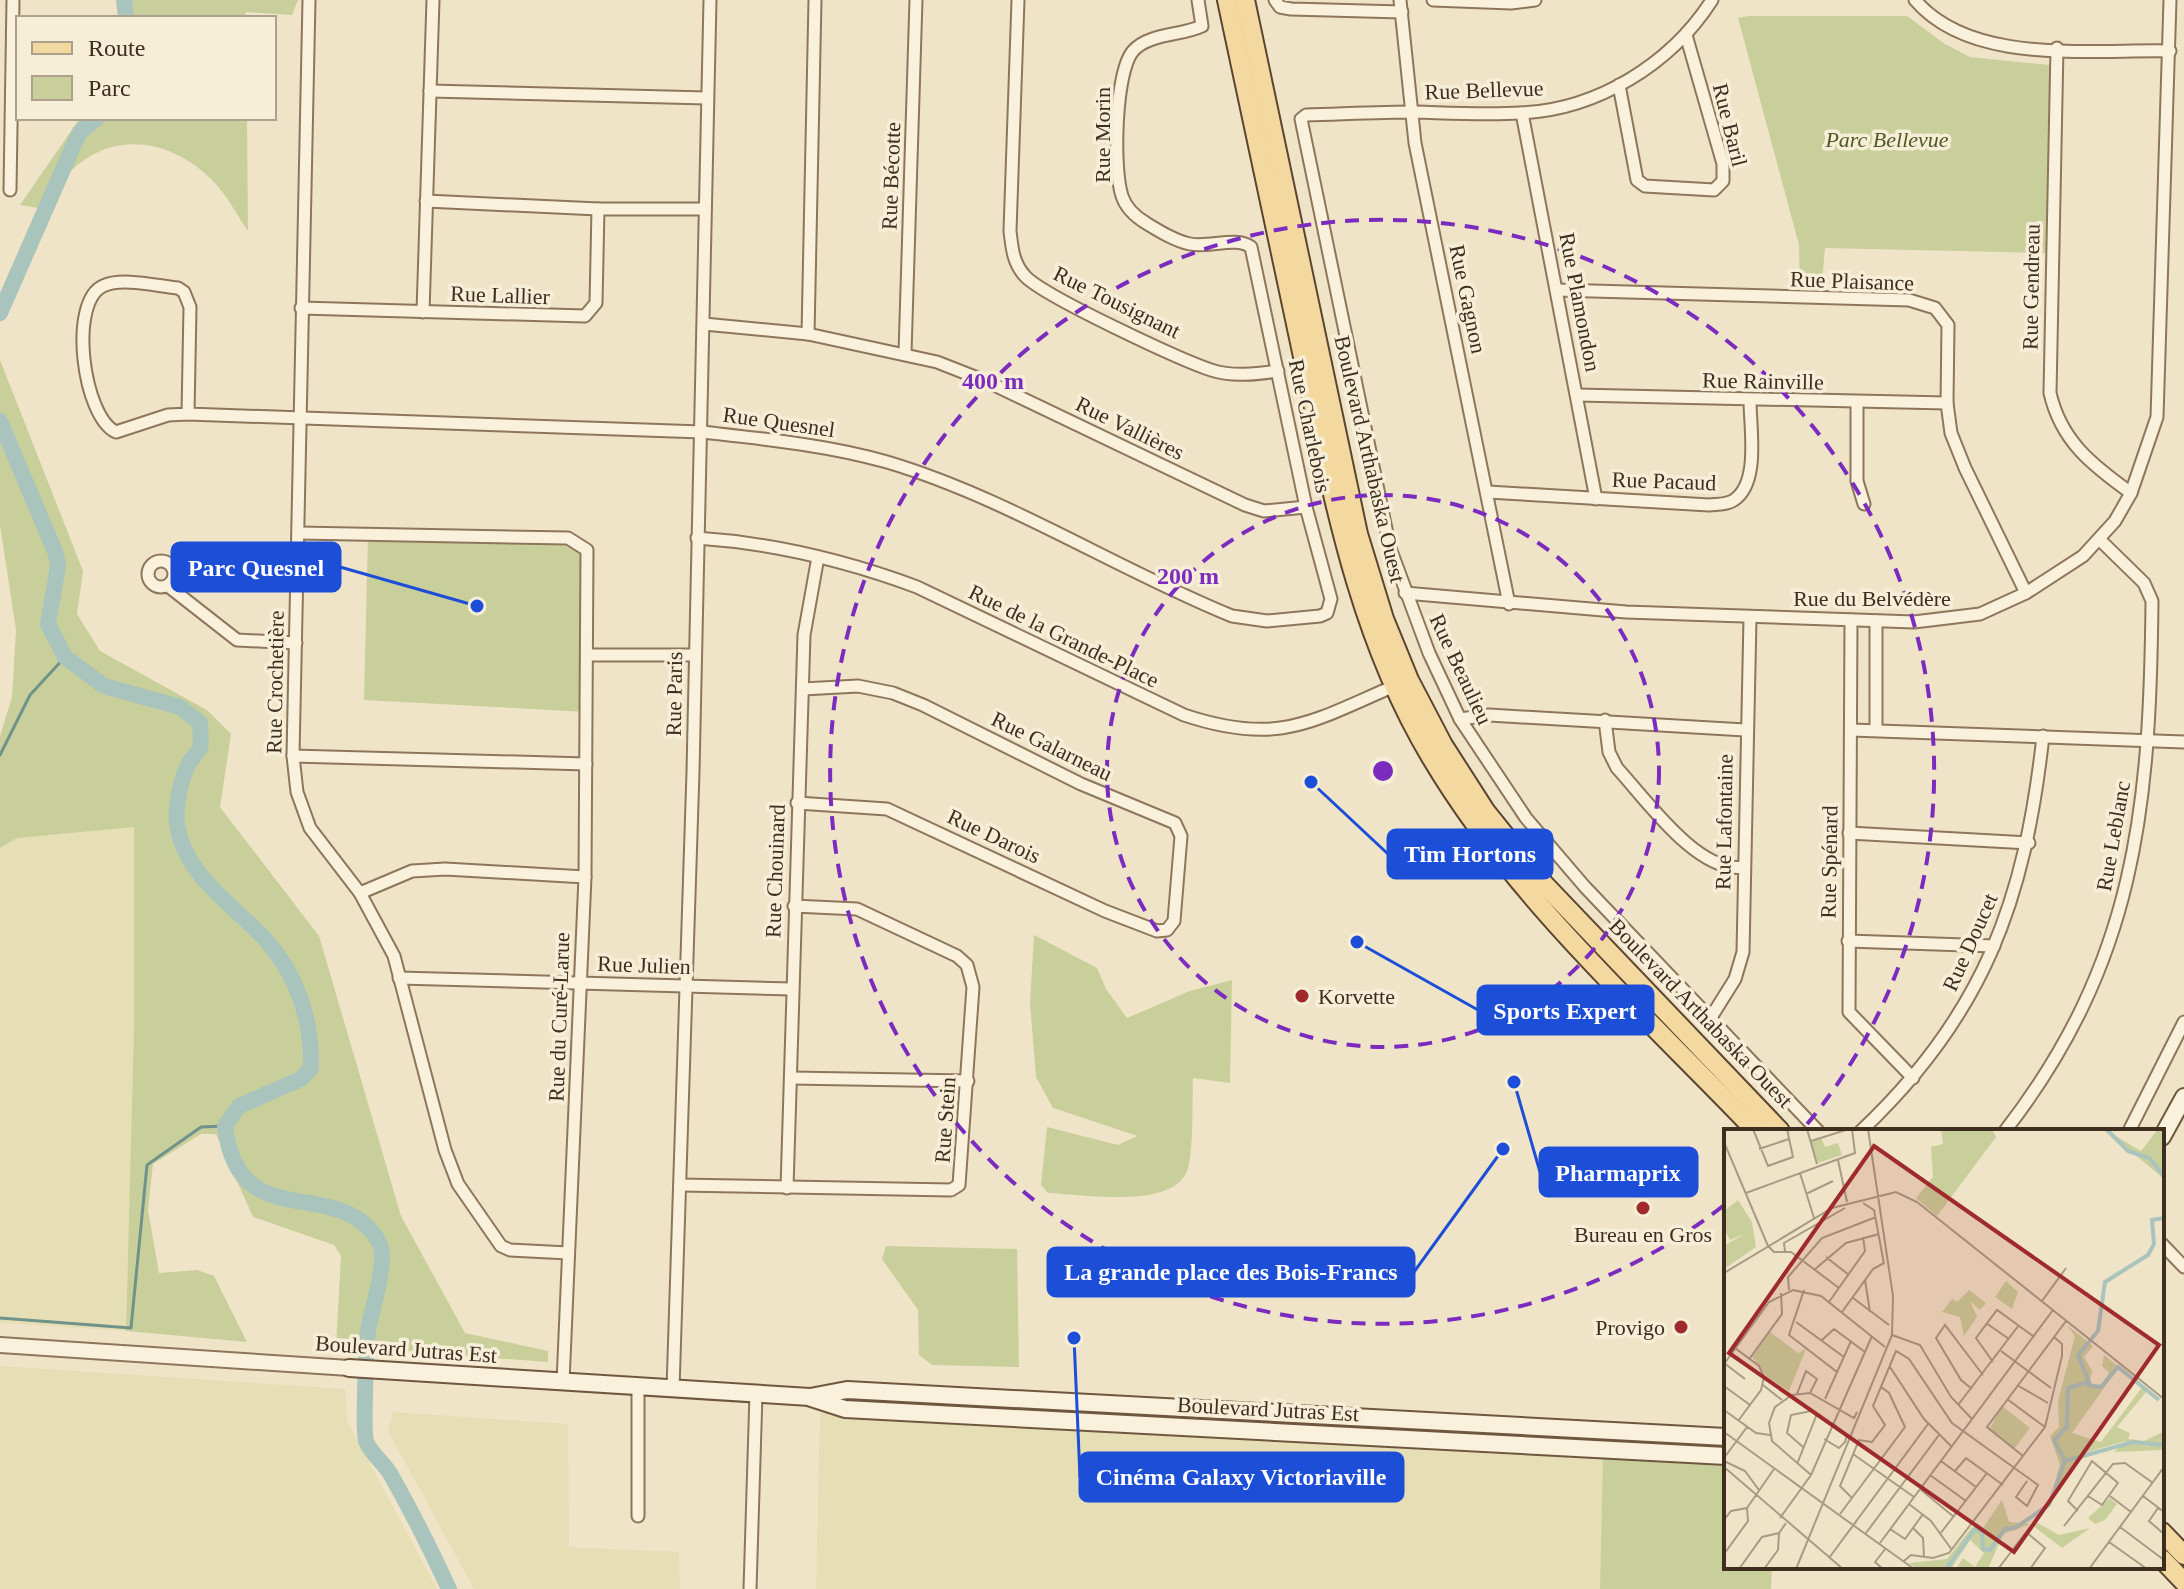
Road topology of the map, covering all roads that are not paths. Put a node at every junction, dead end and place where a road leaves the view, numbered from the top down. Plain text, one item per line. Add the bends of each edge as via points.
1 (13, 0) edge
2 (309, 0) edge
3 (433, 0) edge
4 (710, 0) edge
5 (815, 0) edge
6 (916, 0) edge
7 (1018, 0) edge
8 (1198, 0) edge
9 (1227, 0) edge
10 (1245, 0) edge
11 (1275, 0) edge
12 (1433, 0) edge
13 (1535, 0) edge
14 (1712, 0) edge
15 (1915, 0) edge
16 (2170, 0) edge
17 (1510, 2) edge
18 (1401, 6) edge
19 (1686, 35) junction
20 (2057, 48) junction
21 (2170, 51) junction
22 (1619, 85) junction
23 (430, 91) junction
24 (707, 98) junction
25 (1410, 112) junction
26 (1522, 113) junction
27 (5, 148) edge
28 (10, 190) dead end
29 (426, 201) junction
30 (598, 209) junction
31 (705, 209) junction
32 (1251, 247) joint
33 (1557, 290) junction
34 (301, 308) junction
35 (423, 312) junction
36 (704, 324) junction
37 (808, 334) junction
38 (905, 353) junction
39 (1278, 371) junction
40 (1577, 395) junction
41 (1750, 401) junction
42 (1857, 402) junction
43 (1947, 403) junction
44 (188, 414) junction
45 (301, 419) junction
46 (702, 432) junction
47 (1488, 492) junction
48 (2131, 493) junction
49 (1596, 499) junction
50 (1864, 504) dead end
51 (1306, 507) junction
52 (299, 533) junction
53 (697, 538) junction
54 (2100, 540) junction
55 (818, 557) junction
56 (168, 586) dead end
57 (1405, 593) junction
58 (2026, 593) junction
59 (1509, 604) junction
60 (1327, 613) joint
61 (1750, 618) junction
62 (1851, 620) junction
63 (1876, 621) junction
64 (296, 643) junction
65 (588, 655) junction
66 (694, 655) junction
67 (1402, 683) junction
68 (803, 689) junction
69 (1460, 719) junction
70 (1605, 720) junction
71 (1745, 730) junction
72 (1851, 730) junction
73 (1876, 730) junction
74 (2043, 736) junction
75 (2150, 740) junction
76 (2184, 742) edge
77 (293, 756) junction
78 (586, 764) junction
79 (797, 803) junction
80 (1849, 833) junction
81 (2029, 843) junction
82 (1743, 867) junction
83 (585, 877) junction
84 (360, 893) junction
85 (794, 906) junction
86 (1167, 930) joint
87 (1848, 941) junction
88 (1994, 946) junction
89 (399, 978) junction
90 (580, 983) junction
91 (685, 986) junction
92 (792, 989) junction
93 (1710, 1019) junction
94 (2184, 1022) edge
95 (791, 1078) junction
96 (1913, 1078) junction
97 (968, 1081) junction
98 (2184, 1097) edge
99 (1754, 1129) edge
100 (1778, 1129) edge
101 (1816, 1129) edge
102 (1863, 1129) edge
103 (2006, 1129) edge
104 (2130, 1129) edge
105 (2164, 1133) edge
106 (680, 1185) junction
107 (787, 1188) junction
108 (2164, 1246) edge
109 (568, 1253) junction
110 (2184, 1267) edge
111 (0, 1345) edge
112 (349, 1368) joint
113 (563, 1382) junction
114 (638, 1386) junction
115 (673, 1389) junction
116 (756, 1394) junction
117 (810, 1397) junction
118 (1724, 1437) edge
119 (1724, 1456) edge
120 (638, 1516) dead end
121 (2164, 1534) edge
122 (2184, 1555) edge
123 (2164, 1561) edge
124 (2184, 1582) edge
125 (750, 1589) edge

1 - 27 street
2 - 34 street, Rue Crochetière
3 - 23 street
4 - 24 street, Rue Paris
5 - 37 street
6 - 38 street, Rue Bécotte
7 - 39 street, Rue Tousignant via 1010,231 1017,266 1053,295 1211,370
8 - 32 street, Rue Morin via 1202,26 1144,43 1128,58 1120,86 1120,188 1135,215 1177,239
9 - 67 main road, Boulevard Arthabaska Ouest via 1342,536 1354,582
10 - 67 main road, Boulevard Arthabaska Ouest via 1358,534
11 - 18 street via 1291,9
12 - 17 street
13 - 17 street
14 - 19 street, Rue Bellevue
15 - 20 street via 1948,27 1981,42
16 - 21 street, Rue du Belvédère
18 - 25 street, Rue Gagnon
19 - 22 street, Rue Bellevue
19 - 22 street, Rue Baril via 1723,164 1723,181 1714,190 1645,186 1637,180
20 - 21 street
20 - 48 street, Rue Gendreau via 2050,393 2054,412 2076,450
21 - 48 street, Rue du Belvédère via 2159,404
22 - 26 street, Rue Bellevue via 1571,104
23 - 24 street
23 - 29 street
24 - 31 street, Rue Paris
25 - 26 street, Rue Bellevue
25 - 47 street, Rue Gagnon
25 - 57 street, Rue Beaulieu via 1301,119 1377,494
26 - 33 street, Rue Plamondon
27 - 28 street
29 - 30 street
29 - 35 street
30 - 31 street
30 - 35 street, Rue Lallier via 596,303 585,316
31 - 36 street, Rue Paris
32 - 39 street, Rue Charlebois
33 - 40 street, Rue Plamondon
33 - 43 street, Rue Plaisance via 1927,304 1948,325
34 - 35 street, Rue Lallier
34 - 45 street, Rue Crochetière
36 - 37 street, Rue Vallières
36 - 46 street, Rue Paris
37 - 38 street, Rue Vallières
38 - 51 street, Rue Vallières via 988,382 1245,505 1264,511
39 - 51 street, Rue Charlebois
40 - 41 street, Rue Rainville
40 - 49 street, Rue Plamondon
41 - 42 street, Rue Rainville
41 - 49 street, Rue Pacaud via 1749,476 1737,499 1709,505
42 - 43 street, Rue Rainville
42 - 50 street via 1857,481
43 - 58 street, Rue Plaisance via 1959,455
44 - 44 street via 116,432 101,419 84,367 87,306 100,287 111,283 184,292 190,307
44 - 45 street, Rue Quesnel
45 - 46 street, Rue Quesnel
45 - 52 street, Rue Crochetière
46 - 53 street, Rue Paris
46 - 60 street, Rue Quesnel via 827,448 928,476 1232,616 1267,621
47 - 49 street, Rue Pacaud
47 - 59 street, Rue Gagnon
48 - 54 street, Rue du Belvédère
51 - 60 street, Rue Charlebois via 1331,599
52 - 64 street, Rue Crochetière
52 - 65 street, Rue du Curé-Larue via 578,541 590,558
53 - 55 street, Rue de la Grande-Place
53 - 66 street, Rue Paris
54 - 58 street, Rue du Belvédère
54 - 75 street, Rue Leblanc via 2150,591
55 - 67 street, Rue de la Grande-Place via 917,587 1161,705 1231,728 1259,732 1306,723
55 - 68 street, Rue Chouinard via 805,614
56 - 64 street via 237,640
57 - 59 street, Rue du Belvédère
57 - 69 street, Rue Beaulieu
58 - 63 street, Rue du Belvédère via 1952,620
59 - 61 street, Rue du Belvédère
61 - 62 street, Rue du Belvédère
61 - 71 street, Rue Lafontaine
62 - 63 street, Rue du Belvédère
62 - 72 street, Rue Spénard
63 - 73 street
64 - 77 street, Rue Crochetière
65 - 66 street
65 - 78 street, Rue du Curé-Larue
66 - 91 street, Rue Paris
67 - 99 main road, Boulevard Arthabaska Ouest via 1429,755 1487,842
67 - 100 main road, Boulevard Arthabaska Ouest via 1517,853
68 - 79 street, Rue Chouinard
68 - 86 street, Rue Galarneau via 858,686 893,693 1175,823 1181,836 1174,921
69 - 70 street via 1489,715
69 - 93 street, Rue Beaulieu via 1526,818
70 - 71 street
70 - 82 street via 1617,768 1693,849 1724,866
71 - 82 street, Rue Lafontaine
72 - 73 street
72 - 80 street, Rue Spénard
73 - 74 street
74 - 75 street
74 - 81 street, Rue Doucet
75 - 76 street
75 - 103 street, Rue Leblanc via 2117,924 2061,1050
77 - 78 street
77 - 84 street, Rue Crochetière via 297,792 310,828
78 - 83 street, Rue du Curé-Larue
79 - 85 street, Rue Chouinard
79 - 86 street, Rue Darois via 887,809 1105,911
80 - 81 street
80 - 87 street, Rue Spénard
81 - 88 street, Rue Doucet
82 - 93 street, Rue Lafontaine via 1741,965
83 - 84 street via 412,871
83 - 90 street, Rue du Curé-Larue
84 - 89 street, Rue Crochetière via 386,938
85 - 92 street, Rue Chouinard
85 - 97 street, Rue Stein via 857,909 967,965 973,987
87 - 88 street
87 - 96 street, Rue Spénard via 1849,1012
88 - 96 street, Rue Doucet via 1971,994
89 - 90 street, Rue Julien
89 - 109 street, Rue Crochetière via 458,1184 501,1246
90 - 91 street, Rue Julien
90 - 109 street, Rue du Curé-Larue
91 - 92 street, Rue Julien
91 - 106 street, Rue Paris
92 - 95 street, Rue Chouinard
93 - 101 street, Rue Beaulieu
94 - 104 street
95 - 97 street
95 - 107 street, Rue Chouinard
96 - 102 street, Rue Doucet
97 - 107 street, Rue Stein via 959,1185 951,1190
98 - 105 main road
106 - 107 street, Rue Stein
106 - 115 street, Rue Paris
108 - 110 street
109 - 113 street, Rue du Curé-Larue
111 - 112 street, Boulevard Jutras Est
112 - 113 main road, Boulevard Jutras Est
113 - 114 main road, Boulevard Jutras Est
114 - 115 main road, Boulevard Jutras Est
114 - 120 street
115 - 116 main road, Boulevard Jutras Est
116 - 117 main road, Boulevard Jutras Est
116 - 125 street
117 - 118 main road, Boulevard Jutras Est via 847,1390
117 - 119 main road, Boulevard Jutras Est via 845,1409
121 - 122 main road
123 - 124 main road

